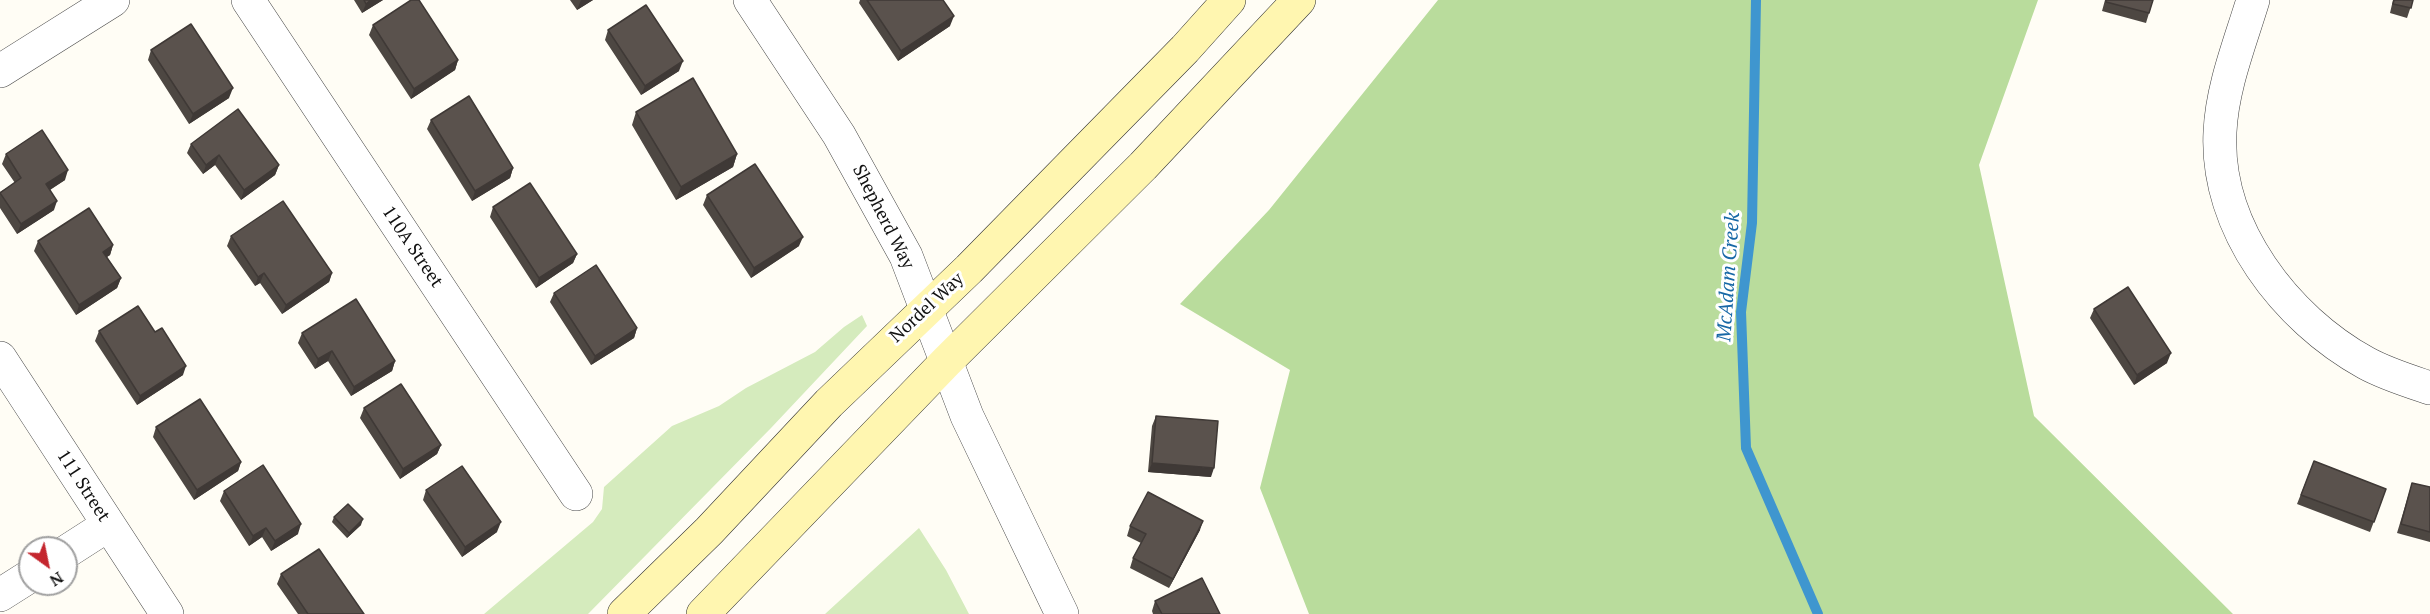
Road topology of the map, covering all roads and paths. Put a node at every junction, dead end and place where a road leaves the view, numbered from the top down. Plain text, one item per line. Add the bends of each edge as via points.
1 (114, 0) edge
2 (248, 0) edge
3 (750, 0) edge
4 (1229, 0) edge
5 (1299, 0) edge
6 (2253, 0) edge
7 (0, 71) edge
8 (925, 309) junction
9 (0, 358) edge
10 (946, 362) junction
11 (2430, 388) edge
12 (576, 494) dead end
13 (108, 525) junction
14 (78, 544) edge
15 (18, 584) edge
16 (0, 596) edge
17 (167, 614) edge
18 (624, 614) edge
19 (703, 614) edge
20 (1062, 614) edge

1 - 7 street
2 - 12 street, 110A Street
3 - 8 street, Shepherd Way via 876,198 906,256
4 - 8 main road, Nordel Way via 969,269
5 - 10 main road via 1143,166
6 - 11 street via 2227,86 2220,133 2224,179 2246,240 2270,280 2328,338 2367,364
8 - 10 street, Shepherd Way
8 - 18 main road, Nordel Way
9 - 13 street, 111 Street
10 - 19 main road
10 - 20 street, Shepherd Way via 967,416
13 - 14 street
13 - 17 street, 111 Street
15 - 16 street

